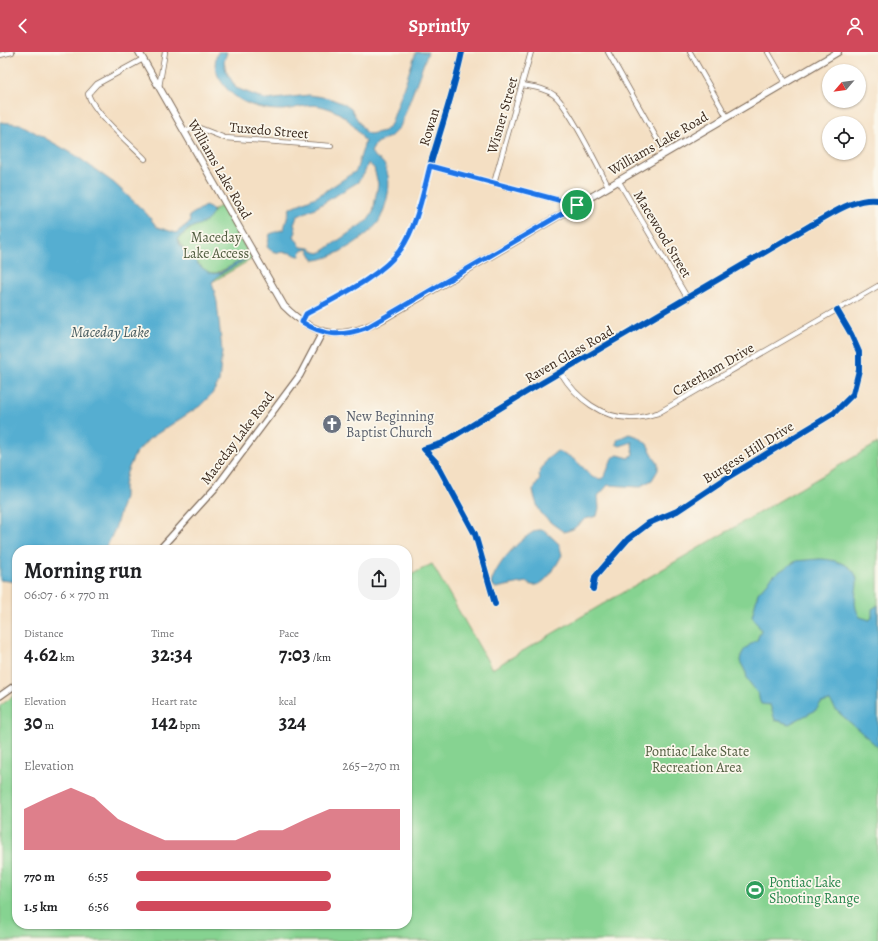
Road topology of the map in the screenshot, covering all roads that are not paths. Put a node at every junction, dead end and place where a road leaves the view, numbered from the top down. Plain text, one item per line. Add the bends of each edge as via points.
1 (12, 52) edge
2 (139, 52) edge
3 (165, 52) edge
4 (462, 52) edge
5 (531, 52) edge
6 (608, 52) edge
7 (690, 52) edge
8 (768, 52) edge
9 (838, 52) edge
10 (0, 55) edge
11 (143, 59) junction
12 (786, 83) junction
13 (522, 85) junction
14 (159, 87) junction
15 (727, 117) junction
16 (184, 130) junction
17 (331, 146) dead end
18 (665, 153) junction
19 (145, 159) dead end
20 (430, 166) junction
21 (618, 180) junction
22 (494, 183) junction
23 (608, 186) junction
24 (878, 200) edge
25 (577, 205) junction
26 (878, 286) edge
27 (688, 299) junction
28 (837, 310) junction
29 (302, 322) junction
30 (322, 333) junction
31 (561, 373) junction
32 (163, 545) edge
33 (593, 589) dead end
34 (495, 604) dead end
35 (12, 688) edge
36 (0, 696) edge

1 - 10 street
2 - 11 main road, Williams Lake Road
3 - 14 street
4 - 20 street, Rowan via 457,78
5 - 13 street, Wisner Street
6 - 18 street
7 - 15 street
8 - 12 street
9 - 12 main road, Williams Lake Road
11 - 14 main road, Williams Lake Road
11 - 19 street via 97,84 88,94 104,117
12 - 15 main road, Williams Lake Road
13 - 22 street, Wisner Street
13 - 23 street via 540,88 556,96
14 - 16 main road, Williams Lake Road
15 - 18 main road, Williams Lake Road
16 - 17 street, Tuxedo Street via 197,127 225,138
16 - 29 main road, Williams Lake Road via 284,306
18 - 21 main road, Williams Lake Road
20 - 22 street
20 - 29 street, Rowan via 412,228 401,249 383,268 306,314
21 - 23 main road, Williams Lake Road
21 - 27 street, Macewood Street
22 - 25 street
23 - 25 main road, Williams Lake Road
24 - 27 street, Raven Glass Road via 862,200 843,208
25 - 30 main road, Williams Lake Road via 374,324 345,333
26 - 28 street, Caterham Drive
27 - 31 street, Raven Glass Road
28 - 31 street, Caterham Drive via 658,413 633,418 609,414 588,404 574,392
28 - 33 street, Burgess Hill Drive via 859,352 859,370 853,394 834,413 724,479 678,511 649,523 628,539 595,577
29 - 30 main road, Williams Lake Road
30 - 32 street, Maceday Lake Road via 300,376 222,479
31 - 34 street, Raven Glass Road via 441,444 424,449 436,462 475,534
35 - 36 street

